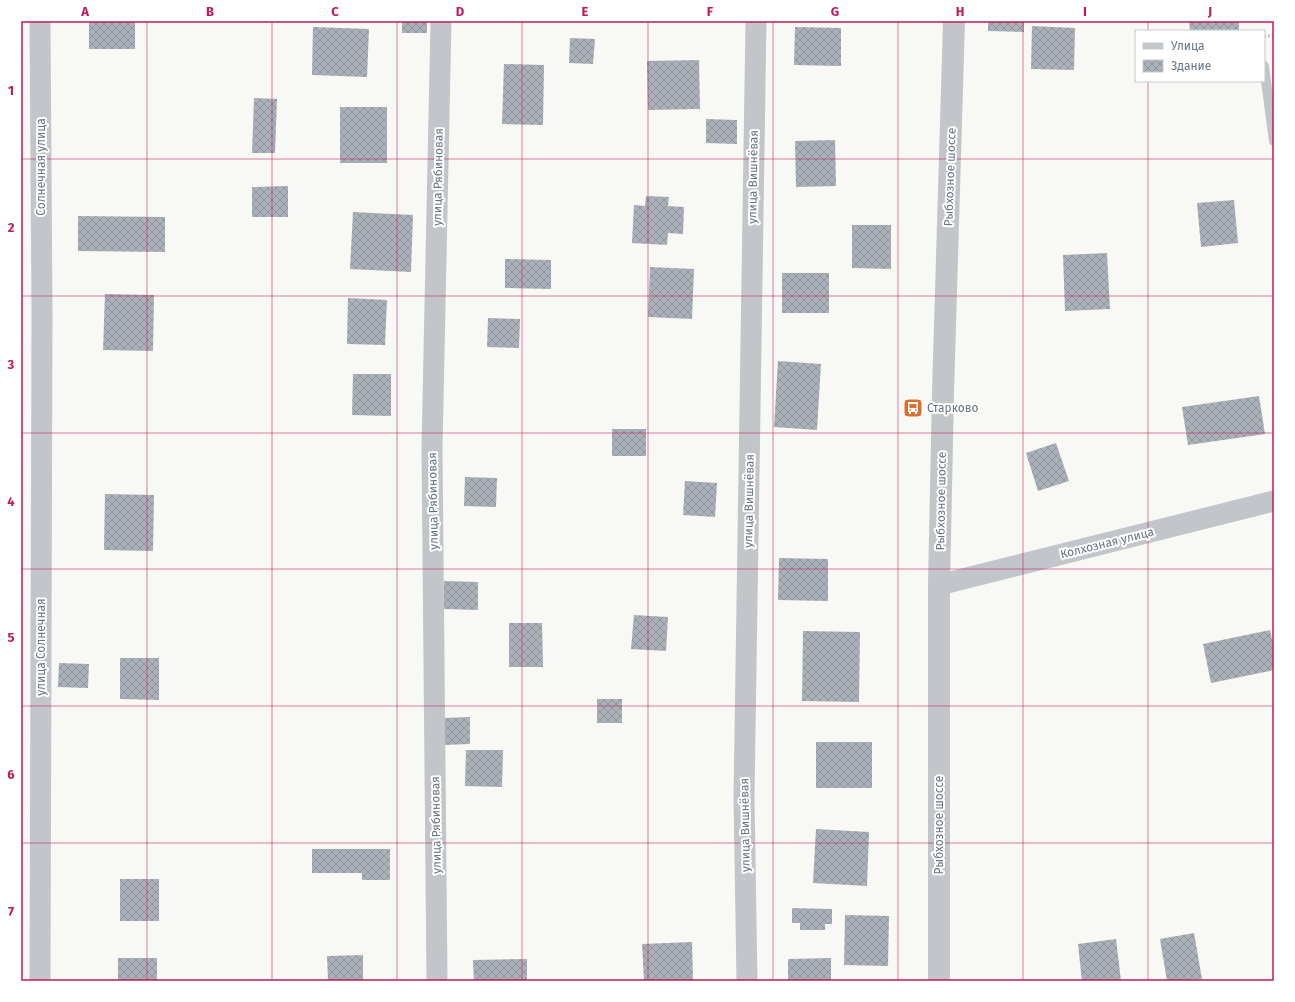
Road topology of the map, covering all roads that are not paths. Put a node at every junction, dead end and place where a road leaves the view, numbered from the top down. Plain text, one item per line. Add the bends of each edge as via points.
1 (40, 21) edge
2 (441, 21) edge
3 (756, 21) edge
4 (954, 21) edge
5 (1265, 74) edge
6 (1274, 141) edge
7 (42, 313) joint
8 (1274, 501) edge
9 (939, 585) junction
10 (40, 981) edge
11 (437, 981) edge
12 (747, 981) edge
13 (939, 981) edge

1 - 7 street, Солнечная улица
2 - 11 street, улица Рябиновая via 432,448
3 - 12 street, улица Вишнёвая via 744,797
4 - 9 street, Рыбхозное шоссе
5 - 6 lane
7 - 10 street, улица Солнечная
8 - 9 street, Колхозная улица
9 - 13 street, Рыбхозное шоссе

